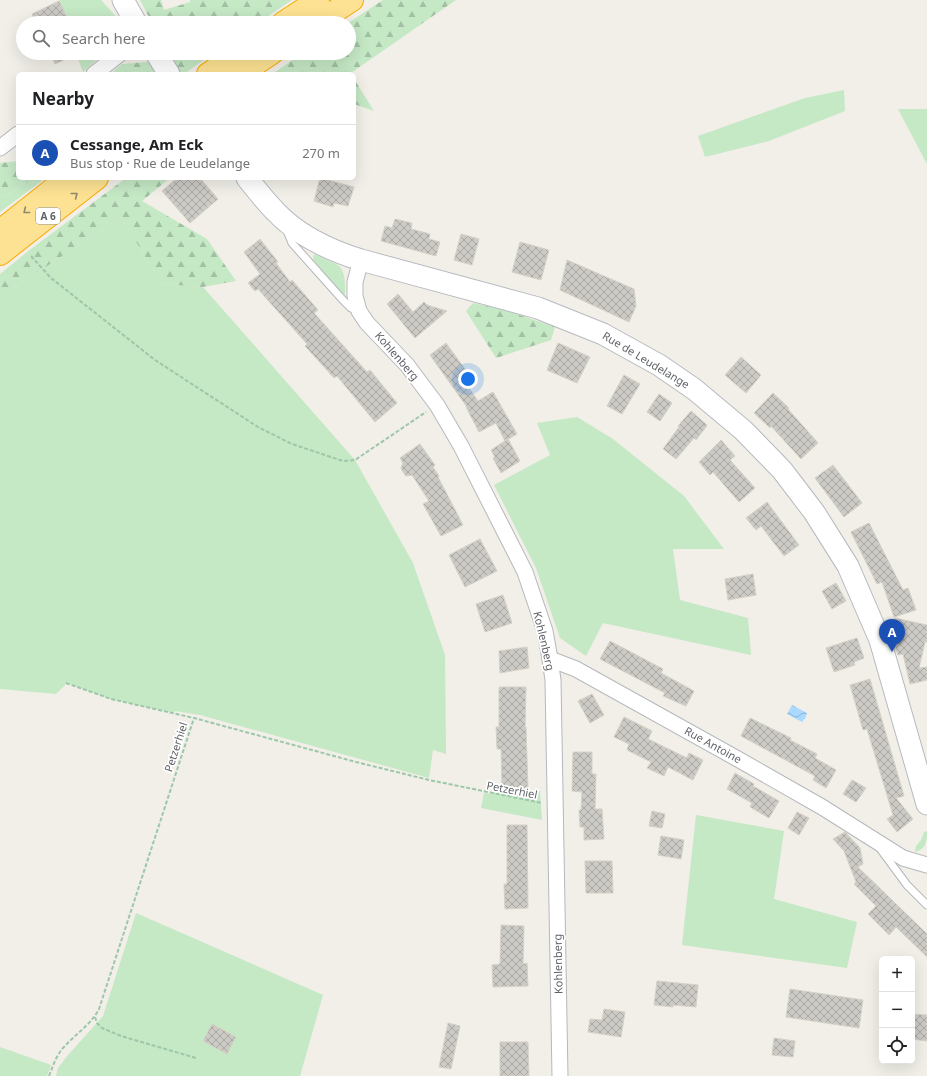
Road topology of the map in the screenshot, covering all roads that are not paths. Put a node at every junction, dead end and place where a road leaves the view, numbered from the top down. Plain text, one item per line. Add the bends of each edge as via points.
1 (123, 0) edge
2 (318, 0) edge
3 (352, 0) edge
4 (132, 16) edge
5 (294, 16) edge
6 (328, 16) edge
7 (112, 60) edge
8 (160, 60) edge
9 (229, 60) edge
10 (261, 60) edge
11 (97, 72) edge
12 (169, 72) edge
13 (211, 72) edge
14 (243, 72) edge
15 (16, 136) edge
16 (0, 148) edge
17 (64, 180) edge
18 (94, 180) edge
19 (249, 180) edge
20 (289, 224) junction
21 (0, 231) edge
22 (0, 254) edge
23 (361, 260) junction
24 (359, 311) junction
25 (550, 659) junction
26 (927, 804) edge
27 (873, 839) junction
28 (927, 865) edge
29 (927, 906) edge
30 (560, 1076) edge

1 - 4 main road
2 - 5 highway
3 - 6 highway
7 - 11 street
8 - 12 main road
9 - 13 highway
10 - 14 highway
15 - 16 street
17 -> 21 highway, A 6
22 -> 18 highway, A 6
19 - 20 main road, Rue de Leudelange
20 - 23 main road, Rue de Leudelange via 323,247
20 - 24 lane via 288,233 292,243 342,299 351,308
23 - 24 street, Kohlenberg via 355,282
23 - 26 main road, Rue de Leudelange via 538,308 603,334 694,388 743,430 782,470 814,512 848,566 880,640
24 - 25 street, Kohlenberg via 407,365 437,405 461,446 525,572 545,631
25 - 27 street, Rue Antoine via 576,669 736,758
25 - 30 street, Kohlenberg via 553,680
27 - 28 street, Rue Antoine via 903,858
27 - 29 lane, Rue Antoine via 907,885

